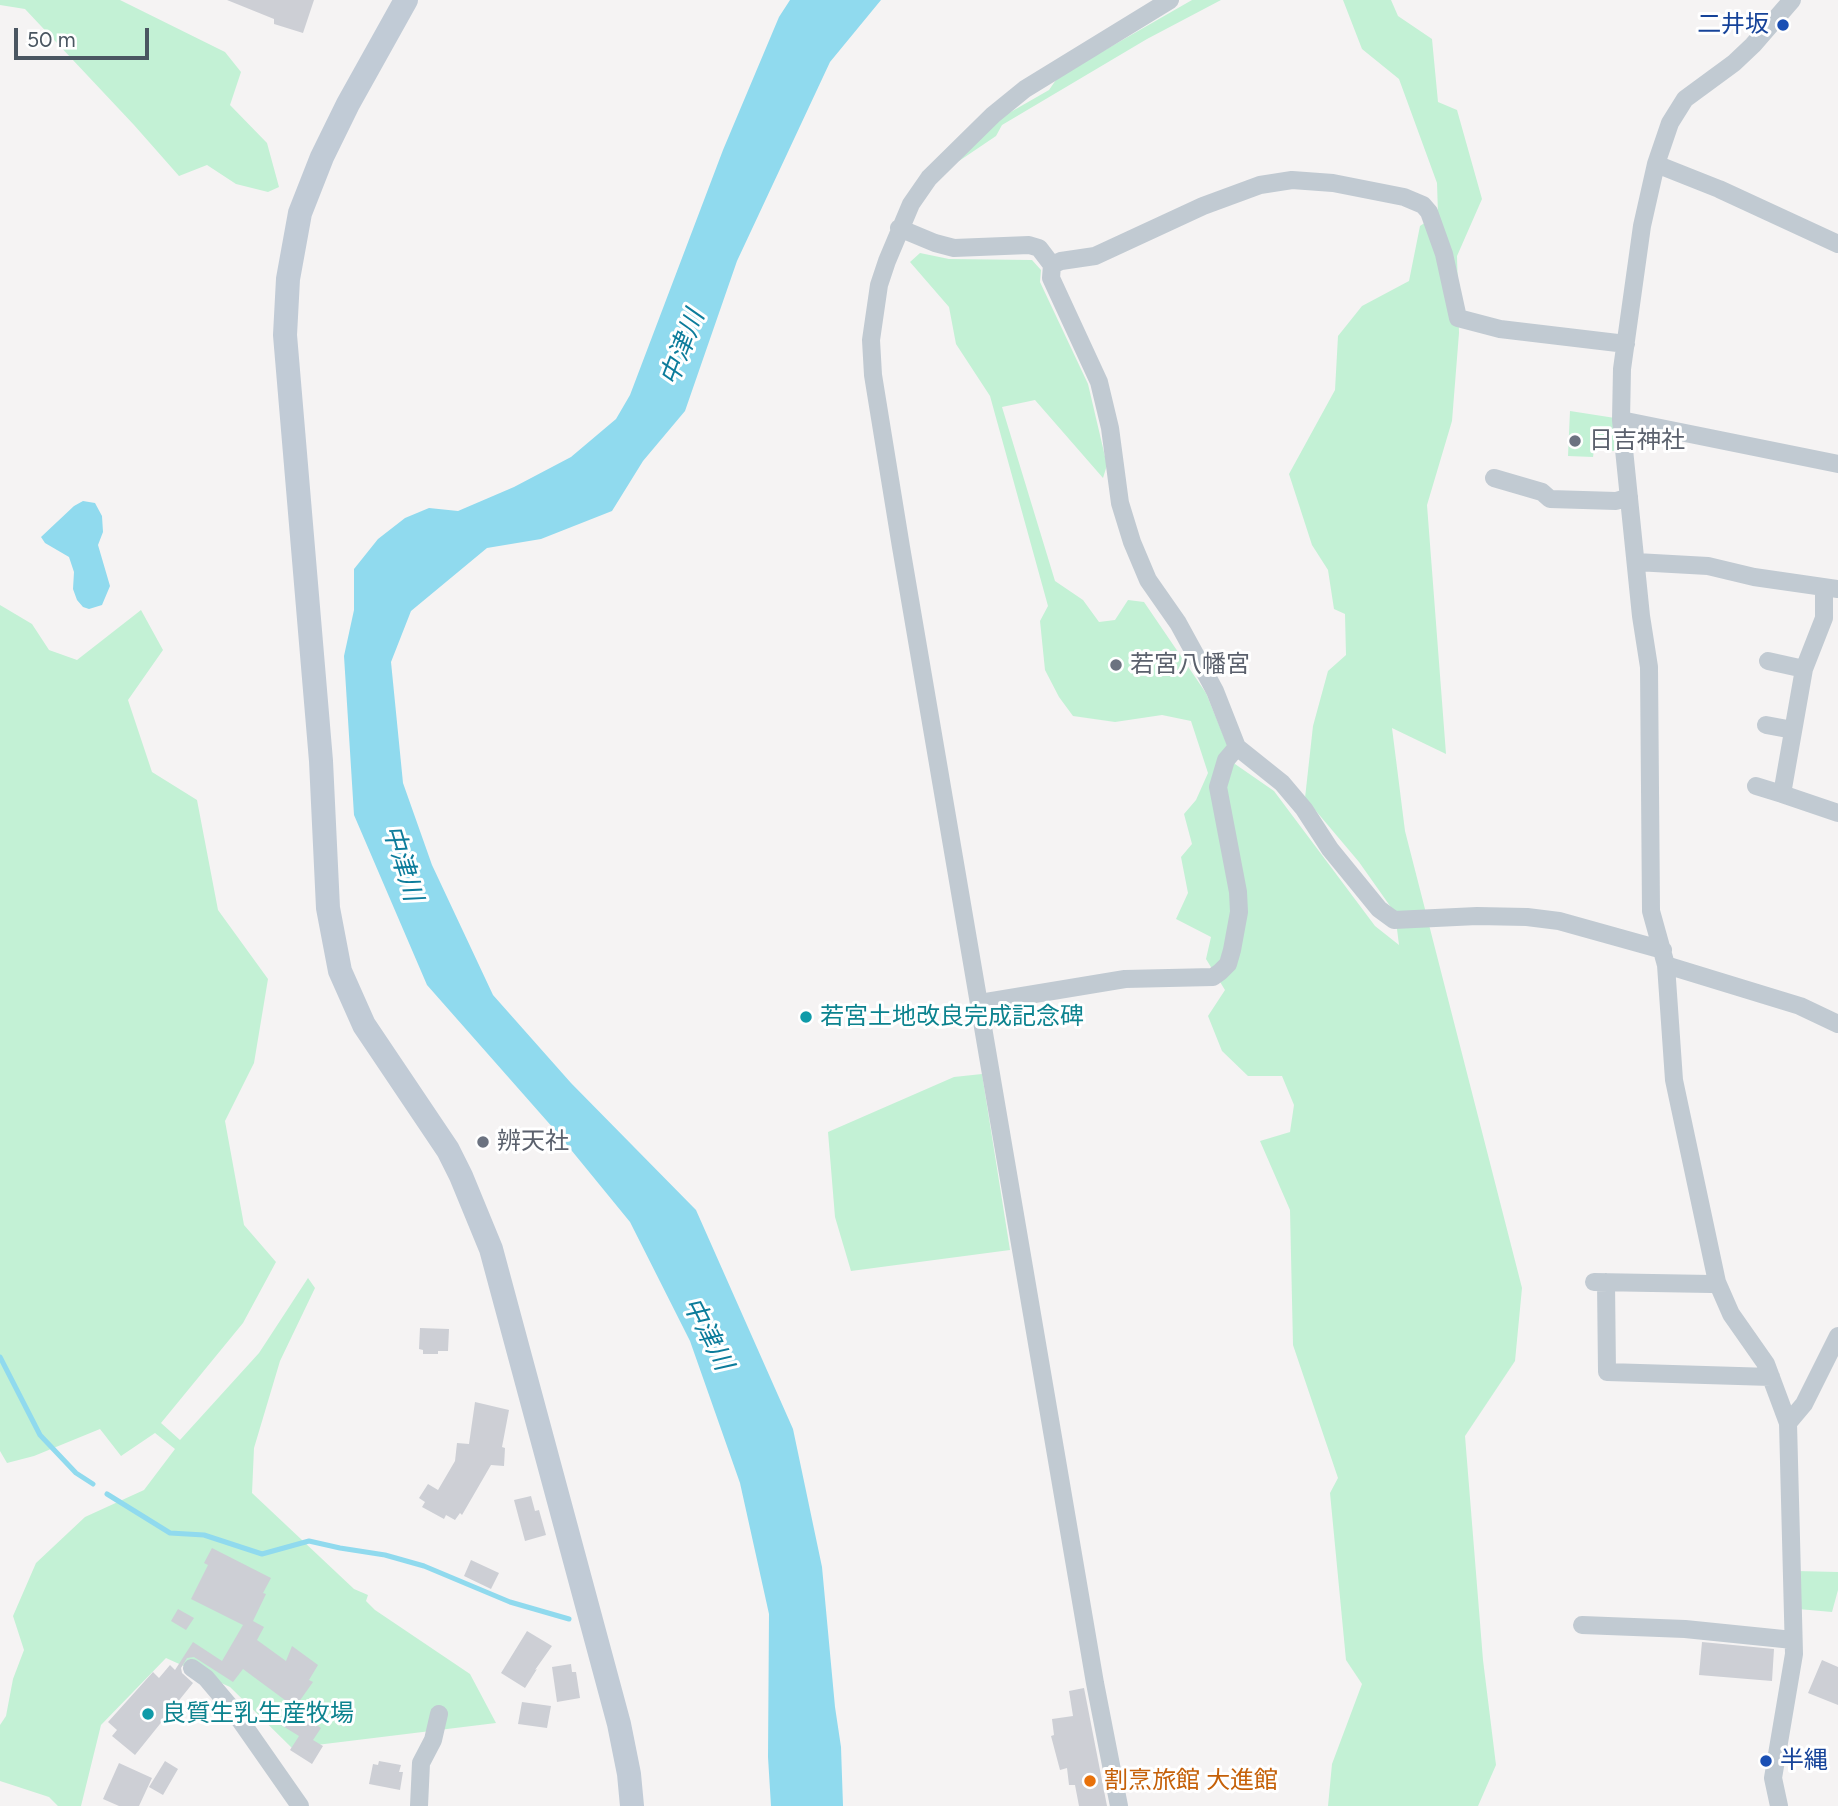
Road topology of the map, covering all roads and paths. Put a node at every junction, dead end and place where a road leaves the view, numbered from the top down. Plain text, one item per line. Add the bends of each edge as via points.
1 (406, 0) edge
2 (1170, 0) edge
3 (1792, 0) edge
4 (1656, 164) junction
5 (900, 228) junction
6 (1838, 244) edge
7 (1052, 265) junction
8 (1626, 344) junction
9 (1621, 420) junction
10 (1838, 464) edge
11 (1494, 478) dead end
12 (1629, 497) junction
13 (1636, 562) junction
14 (1831, 588) edge
15 (1768, 661) dead end
16 (1804, 669) junction
17 (1766, 725) dead end
18 (1793, 730) junction
19 (1237, 747) junction
20 (1756, 786) dead end
21 (1782, 794) junction
22 (1838, 813) edge
23 (1664, 957) junction
24 (980, 1003) junction
25 (1838, 1024) edge
26 (1717, 1282) junction
27 (1838, 1336) edge
28 (1771, 1377) junction
29 (1788, 1423) junction
30 (1582, 1625) dead end
31 (1793, 1640) junction
32 (192, 1668) dead end
33 (439, 1714) dead end
34 (300, 1806) edge
35 (419, 1806) edge
36 (632, 1806) edge
37 (1119, 1806) edge
38 (1779, 1806) edge

1 - 36 street via 322,157 300,213 288,279 285,335 321,761 328,908 340,971 364,1025 448,1150 491,1249 619,1724
2 - 5 street via 1060,66 993,115 929,178
3 - 4 street via 1754,45 1685,99 1670,123
4 - 6 street
4 - 8 street via 1642,226
5 - 7 street via 954,247 1029,245 1039,248
5 - 24 street via 879,285 871,340 873,376
7 - 8 street via 1095,256 1260,185 1292,180 1332,183 1423,205 1444,254 1458,318 1500,329
7 - 19 street via 1051,278 1098,382 1110,428 1120,503 1132,542 1149,580 1215,691
8 - 9 street
9 - 10 street
9 - 12 street
11 - 12 street via 1542,492 1550,499
12 - 13 street
13 - 14 street via 1708,565
13 - 23 street via 1649,667 1651,911
14 - 16 street
15 - 16 street
16 - 18 street
17 - 18 street
18 - 21 street
19 - 23 street via 1282,783 1374,904 1394,920 1477,915 1559,921
19 - 24 street via 1226,760 1218,787 1240,912 1233,950 1220,972 1213,977 1125,979
20 - 21 street
21 - 22 street
23 - 25 street
23 - 26 street via 1674,1080
24 - 37 street
26 - 28 street via 1731,1314
26 - 28 street via 1600,1282 1607,1372 1669,1368
27 - 29 street via 1804,1404
28 - 29 street
29 - 31 street
30 - 31 street
31 - 38 street via 1773,1778
32 - 34 street via 230,1706
33 - 35 street via 421,1763

